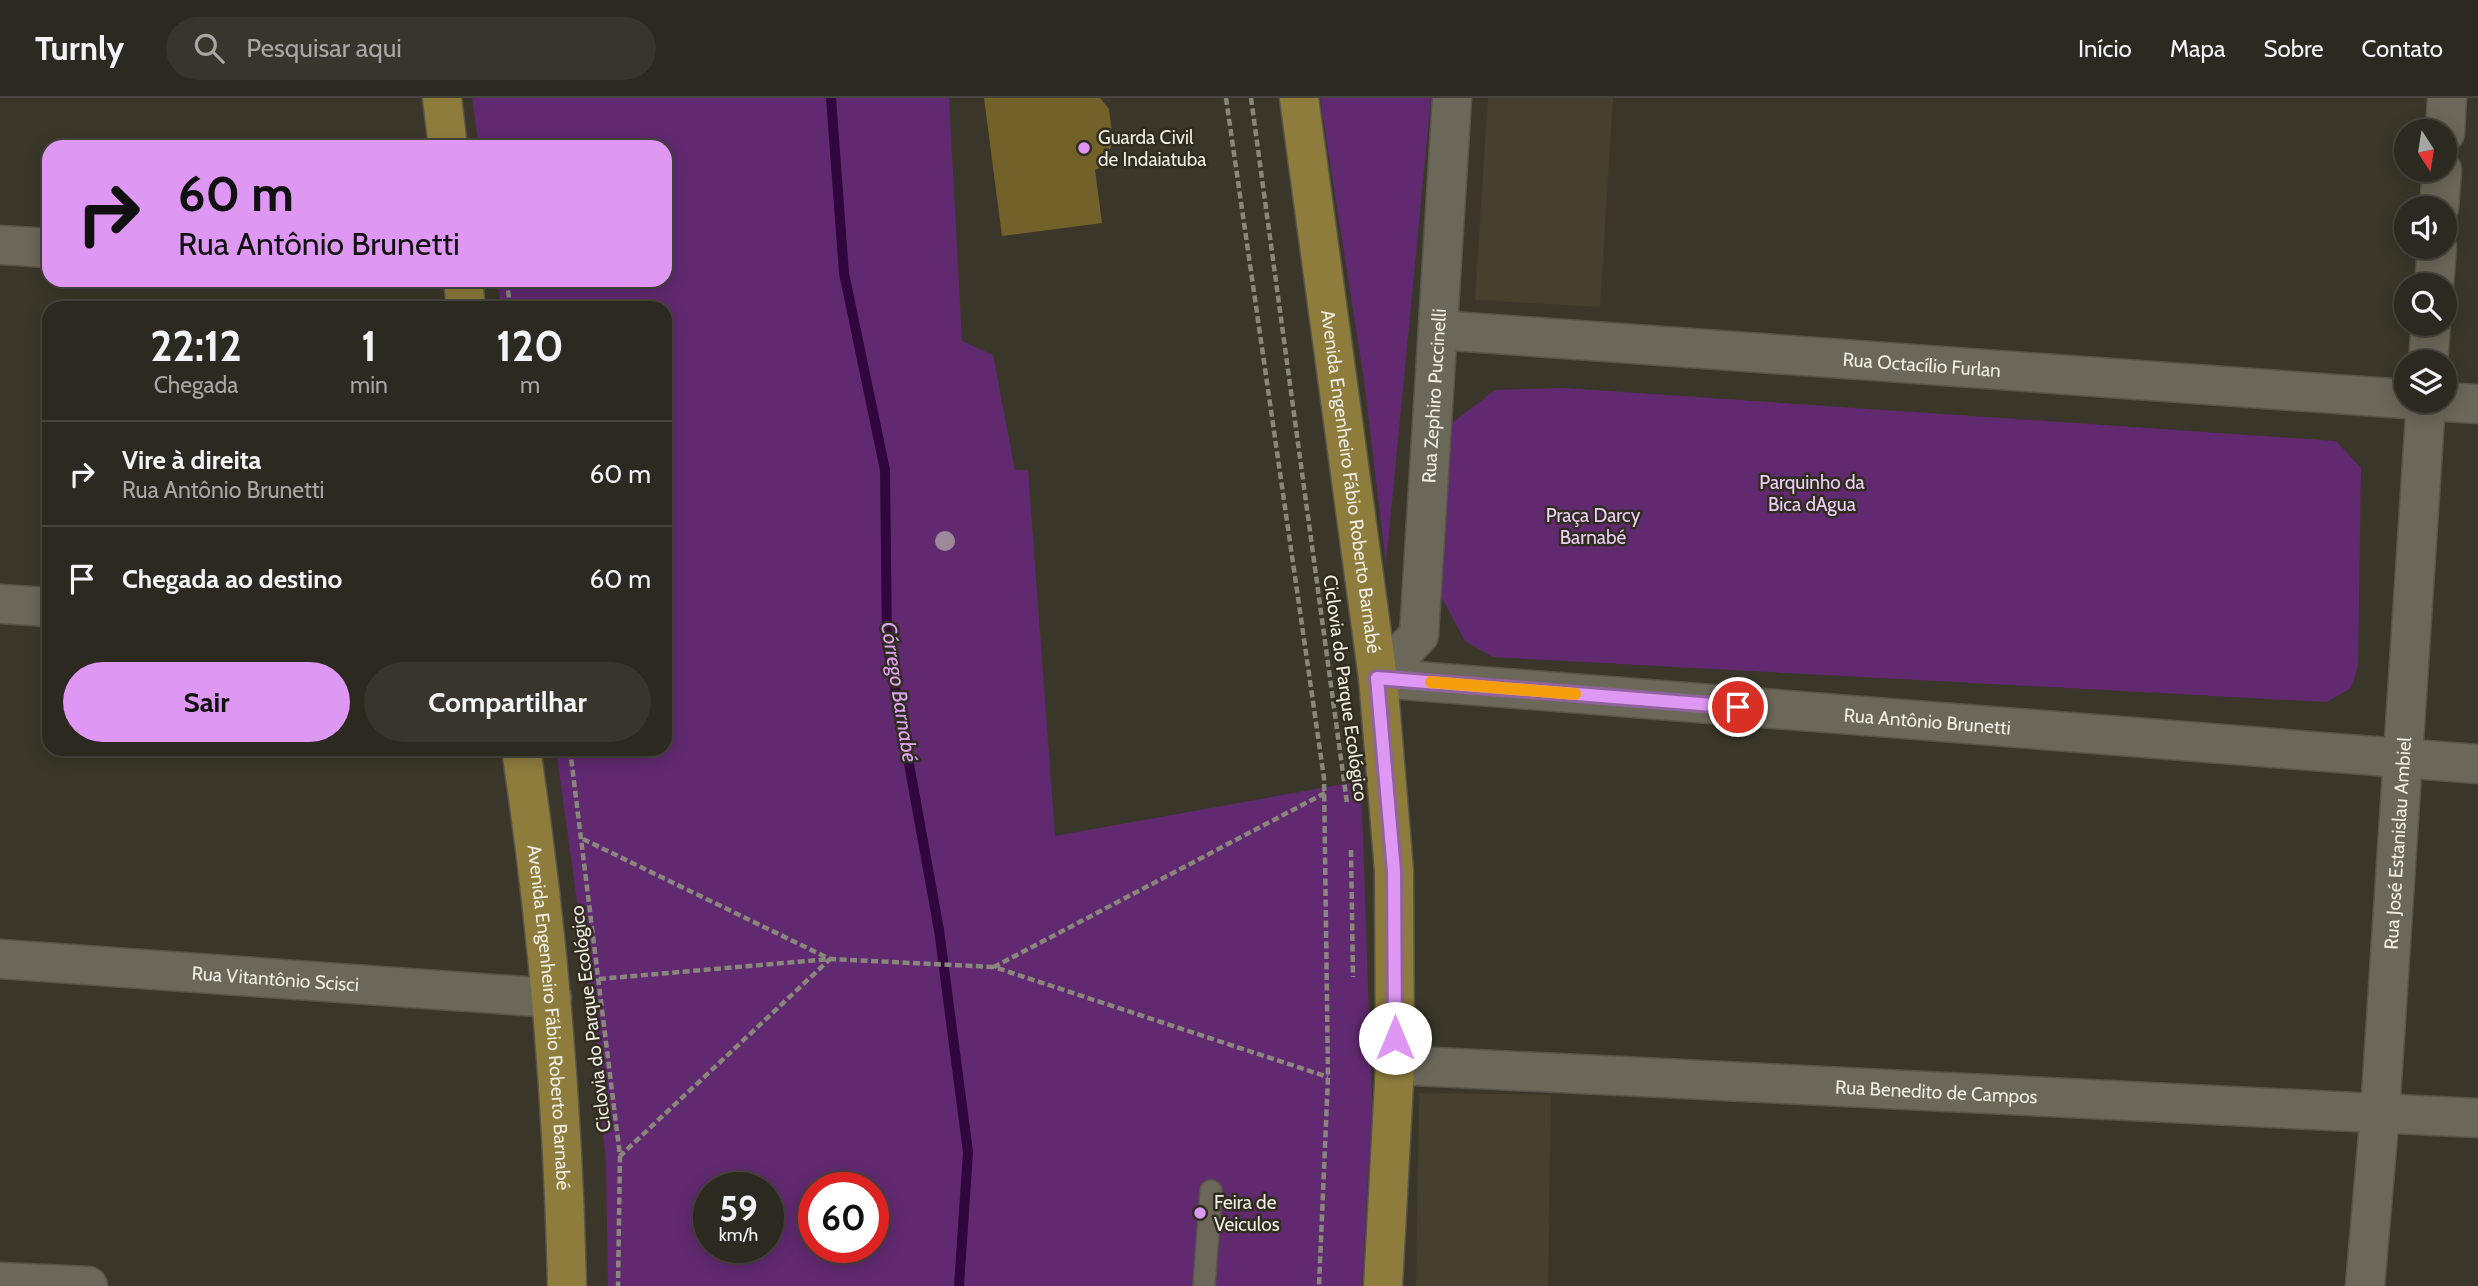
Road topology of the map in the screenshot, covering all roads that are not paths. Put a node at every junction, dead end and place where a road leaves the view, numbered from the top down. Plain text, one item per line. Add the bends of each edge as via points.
1 (442, 98) edge
2 (1299, 98) edge
3 (1452, 98) edge
4 (2447, 98) edge
5 (2446, 119) edge
6 (447, 140) edge
7 (0, 245) edge
8 (42, 248) edge
9 (1438, 330) junction
10 (2394, 398) edge
11 (2457, 403) edge
12 (2478, 404) edge
13 (2426, 413) edge
14 (0, 604) edge
15 (42, 607) edge
16 (1377, 678) junction
17 (522, 756) edge
18 (2403, 760) junction
19 (2478, 764) edge
20 (0, 959) edge
21 (552, 998) junction
22 (1395, 1065) junction
23 (2380, 1112) junction
24 (2478, 1118) edge
25 (1211, 1191) dead end
26 (0, 1282) edge
27 (88, 1286) edge
28 (567, 1286) edge
29 (1204, 1286) edge
30 (1383, 1286) edge
31 (2365, 1286) edge

1 - 6 main road
2 - 16 main road, Avenida Engenheiro Fábio Roberto Barnabé
3 - 9 street, Rua Zephiro Puccinelli
4 - 5 street
7 - 8 street
9 - 10 street, Rua Octacílio Furlan
9 - 16 street, Rua Zephiro Puccinelli via 1419,635
11 - 12 street
13 - 18 street, Rua José Estanislau Ambiel
14 - 15 street
16 - 18 street, Rua Antônio Brunetti
16 - 22 main road, Avenida Engenheiro Fábio Roberto Barnabé via 1394,871
17 - 21 main road, Avenida Engenheiro Fábio Roberto Barnabé
18 - 19 street, Rua Antônio Brunetti
18 - 23 street, Rua José Estanislau Ambiel
20 - 21 street, Rua Vitantônio Scisci
21 - 28 main road, Avenida Engenheiro Fábio Roberto Barnabé via 565,1161
22 - 23 street, Rua Benedito de Campos
22 - 30 main road, Avenida Engenheiro Fábio Roberto Barnabé
23 - 24 street, Rua Benedito de Campos
23 - 31 street, Rua José Estanislau Ambiel
25 - 29 lane
26 - 27 street

